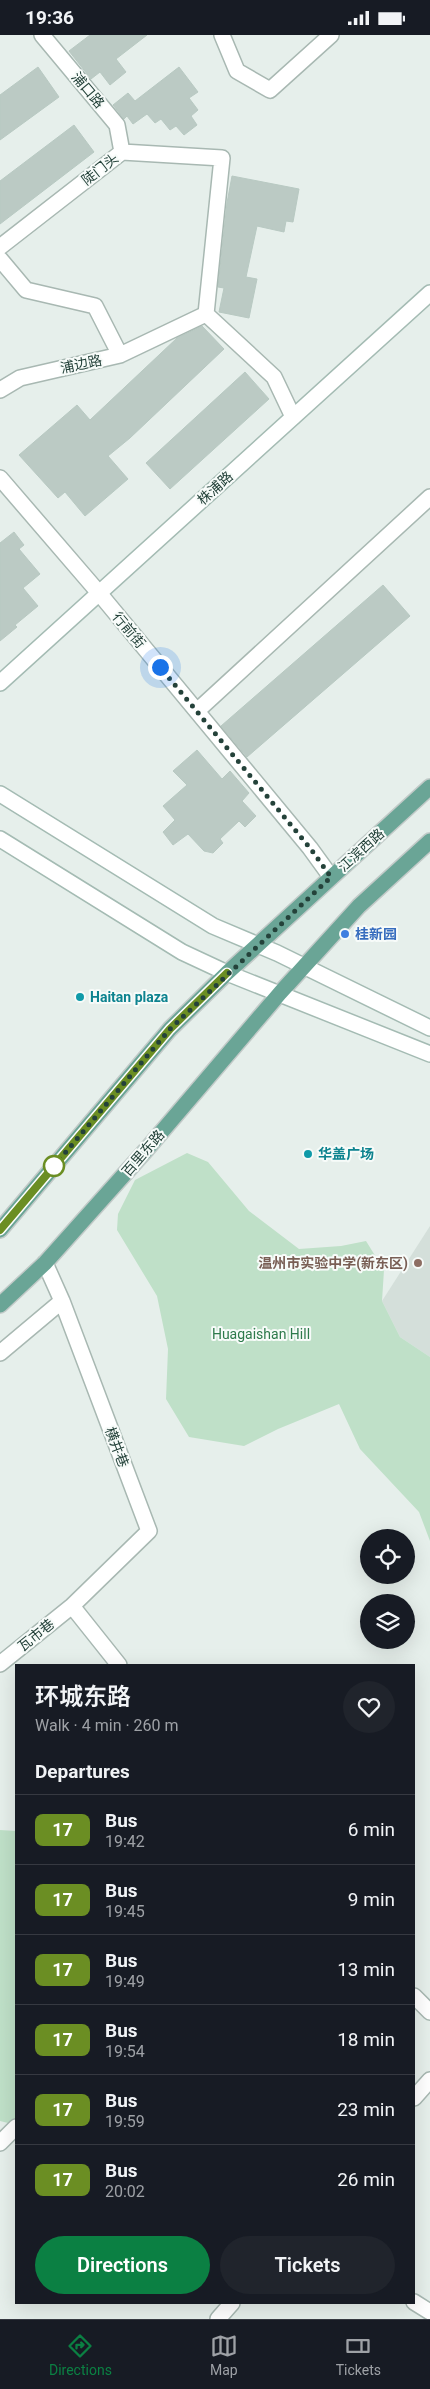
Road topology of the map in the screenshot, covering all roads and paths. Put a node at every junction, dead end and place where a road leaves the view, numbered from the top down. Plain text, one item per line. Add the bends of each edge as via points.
1 (42, 35) edge
2 (222, 35) edge
3 (331, 35) edge
4 (122, 151) junction
5 (0, 247) edge
6 (0, 259) edge
7 (430, 293) edge
8 (206, 314) junction
9 (120, 355) junction
10 (0, 390) edge
11 (293, 417) junction
12 (0, 478) edge
13 (430, 497) edge
14 (99, 593) junction
15 (0, 683) edge
16 (197, 711) junction
17 (430, 787) edge
18 (0, 794) edge
19 (0, 839) edge
20 (430, 841) edge
21 (331, 877) junction
22 (258, 946) junction
23 (303, 968) junction
24 (227, 973) junction
25 (280, 993) junction
26 (430, 1028) edge
27 (430, 1054) edge
28 (2, 1224) edge
29 (45, 1263) junction
30 (62, 1301) junction
31 (0, 1305) edge
32 (0, 1353) edge
33 (72, 1606) junction
34 (0, 1664) edge
35 (118, 1664) edge
36 (415, 1997) edge
37 (430, 2012) edge
38 (430, 2080) edge
39 (415, 2097) edge
40 (15, 2128) edge
41 (0, 2143) edge
42 (415, 2303) edge
43 (231, 2304) edge
44 (430, 2312) edge
45 (218, 2319) edge

1 - 4 street, 浦口路 via 117,125
2 - 3 street via 236,71 270,89
4 - 5 street, 陡门头
4 - 8 street, 陡门头 via 222,158
6 - 9 street, 浦边路 via 26,289 95,306
7 - 11 street, 株浦路
8 - 9 street
8 - 11 street via 274,377
9 - 10 street, 浦边路 via 20,378
11 - 14 street, 株浦路
12 - 14 street, 行前街
13 - 16 street
14 - 15 street, 株浦路
14 - 16 street, 行前街
16 - 21 street, 行前街
17 - 21 main road, 江滨西路
18 - 22 street via 213,926
19 - 24 street via 182,953
20 - 23 main road via 359,905
21 - 22 main road, 江滨西路
22 - 23 street
22 - 24 main road, 江滨西路
23 - 25 main road
23 - 26 street
24 - 25 street
24 - 28 main road via 170,1029
25 - 27 street
25 - 29 main road, 百里东路 via 148,1149
29 - 30 street, 横井巷
29 - 31 main road, 百里东路
30 - 32 street
30 - 33 street, 横井巷 via 149,1531
33 - 34 street, 瓦市巷
33 - 35 street
36 - 37 street
38 - 39 street
40 - 41 street
42 - 44 street
43 - 45 street

